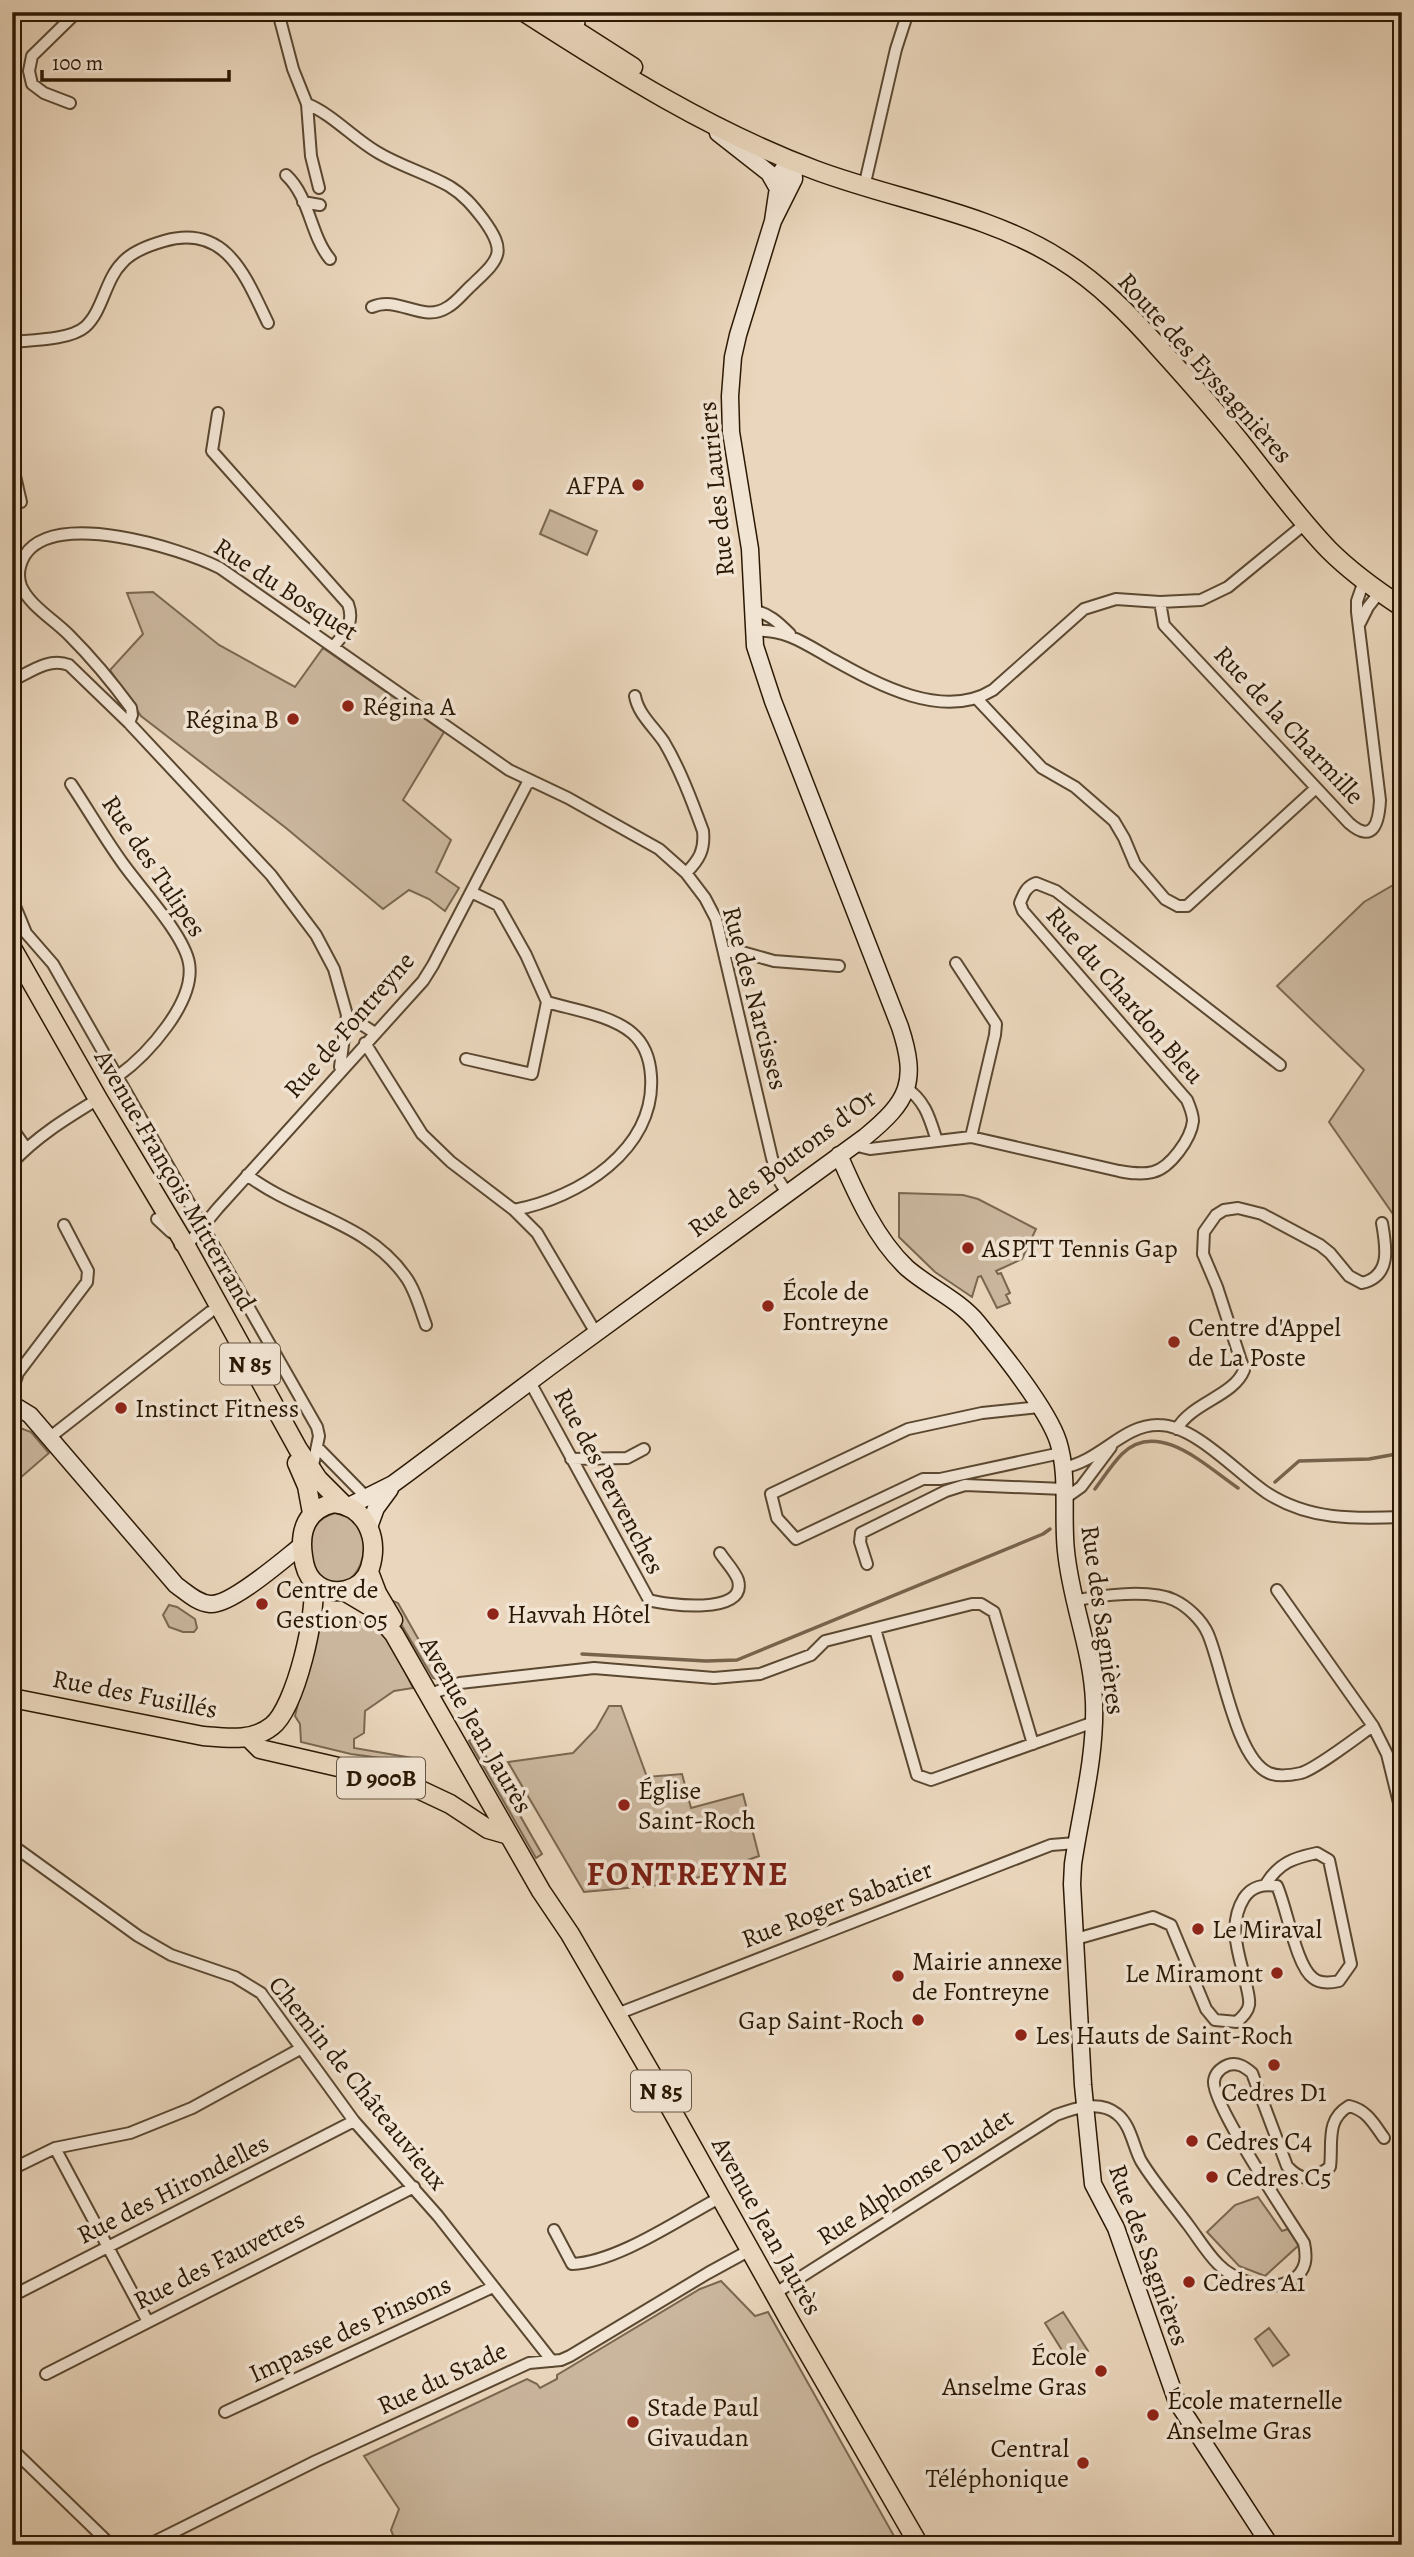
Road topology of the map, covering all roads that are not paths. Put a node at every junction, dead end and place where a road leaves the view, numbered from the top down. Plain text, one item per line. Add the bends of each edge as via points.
1 (78, 12) edge
2 (251, 12) edge
3 (269, 12) edge
4 (278, 12) edge
5 (524, 12) edge
6 (533, 12) edge
7 (908, 12) edge
8 (567, 20) edge
9 (585, 52) junction
10 (70, 103) dead end
11 (307, 104) junction
12 (698, 117) junction
13 (742, 138) junction
14 (794, 170) junction
15 (286, 175) dead end
16 (777, 187) junction
17 (864, 187) junction
18 (319, 188) dead end
19 (303, 202) junction
20 (320, 205) dead end
21 (773, 221) junction
22 (330, 259) dead end
23 (372, 307) dead end
24 (268, 323) dead end
25 (12, 342) edge
26 (218, 413) dead end
27 (12, 463) edge
28 (21, 502) dead end
29 (1306, 523) junction
30 (1364, 581) junction
31 (1380, 592) junction
32 (1160, 603) junction
33 (1402, 607) edge
34 (752, 611) junction
35 (1360, 623) junction
36 (753, 631) junction
37 (792, 636) junction
38 (333, 647) junction
39 (14, 676) edge
40 (635, 696) dead end
41 (978, 700) junction
42 (129, 723) junction
43 (531, 782) junction
44 (71, 784) dead end
45 (1316, 788) junction
46 (686, 873) junction
47 (471, 892) junction
48 (12, 899) edge
49 (12, 948) edge
50 (724, 952) junction
51 (956, 963) dead end
52 (12, 965) edge
53 (839, 967) dead end
54 (547, 1002) junction
55 (347, 1015) junction
56 (375, 1033) junction
57 (365, 1043) junction
58 (466, 1059) dead end
59 (1280, 1065) dead end
60 (339, 1071) junction
61 (118, 1076) junction
62 (906, 1088) junction
63 (94, 1101) junction
64 (12, 1128) edge
65 (971, 1137) junction
66 (937, 1141) junction
67 (853, 1145) junction
68 (26, 1147) junction
69 (839, 1156) junction
70 (12, 1163) edge
71 (247, 1175) junction
72 (786, 1193) junction
73 (514, 1210) junction
74 (163, 1218) junction
75 (1382, 1223) dead end
76 (64, 1225) dead end
77 (187, 1235) junction
78 (210, 1312) junction
79 (426, 1325) dead end
80 (596, 1333) junction
81 (15, 1371) edge
82 (530, 1382) junction
83 (12, 1391) edge
84 (12, 1404) edge
85 (1039, 1407) junction
86 (12, 1415) edge
87 (1177, 1429) junction
88 (45, 1433) junction
89 (1113, 1443) junction
90 (317, 1447) junction
91 (644, 1449) dead end
92 (571, 1459) junction
93 (1061, 1460) junction
94 (312, 1470) junction
95 (393, 1484) junction
96 (1064, 1494) junction
97 (366, 1498) junction
98 (346, 1505) junction
99 (312, 1513) junction
100 (1402, 1517) edge
101 (369, 1527) junction
102 (302, 1545) junction
103 (720, 1553) dead end
104 (867, 1564) dead end
105 (270, 1570) junction
106 (369, 1572) junction
107 (310, 1577) junction
108 (1277, 1590) dead end
109 (342, 1591) junction
110 (1074, 1601) junction
111 (875, 1629) junction
112 (310, 1630) junction
113 (432, 1694) junction
114 (12, 1698) edge
115 (1094, 1722) junction
116 (1373, 1726) junction
117 (248, 1737) junction
118 (1033, 1744) junction
119 (1400, 1802) edge
120 (1402, 1815) edge
121 (509, 1835) junction
122 (1076, 1843) junction
123 (12, 1845) edge
124 (1265, 1884) junction
125 (570, 1934) junction
126 (1076, 1939) junction
127 (617, 2014) junction
128 (300, 2049) junction
129 (1084, 2107) junction
130 (354, 2121) junction
131 (1384, 2138) dead end
132 (55, 2148) junction
133 (12, 2169) edge
134 (414, 2188) junction
135 (721, 2197) junction
136 (554, 2230) dead end
137 (107, 2248) junction
138 (750, 2250) junction
139 (493, 2287) junction
140 (775, 2294) junction
141 (12, 2296) edge
142 (148, 2322) junction
143 (552, 2361) junction
144 (46, 2374) dead end
145 (225, 2412) dead end
146 (12, 2449) edge
147 (111, 2545) edge
148 (148, 2545) edge
149 (919, 2545) edge
150 (1270, 2545) edge

1 - 10 street via 32,56 30,71 32,84
2 - 3 street
4 - 11 street
5 - 9 main road, Route des Eyssagnières
6 - 8 street
7 - 17 street
8 - 9 street
8 - 13 main road, Route des Eyssagnières
9 - 12 main road, Route des Eyssagnières
11 - 18 street
11 - 23 street via 377,152 462,194 496,237 498,249 492,266 450,306 435,314 396,304
12 - 13 main road, Route des Eyssagnières
12 - 16 main road via 759,163
13 - 14 main road, Route des Eyssagnières
14 - 16 main road via 784,168
14 - 17 main road, Route des Eyssagnières via 818,171
14 - 21 main road
15 - 19 street
16 - 21 main road
17 - 29 main road, Route des Eyssagnières via 1003,230 1083,274 1170,360
19 - 20 street
19 - 22 street via 321,249
21 - 34 main road, Rue des Lauriers via 738,335 731,379 731,423 750,549
24 - 25 street via 242,269 228,253 193,237 175,238 152,244 121,263 84,328 72,335
26 - 38 street via 212,451 348,604 348,629
27 - 28 street
29 - 30 main road, Route des Eyssagnières via 1327,549
29 - 32 street via 1214,595
30 - 31 main road, Route des Eyssagnières
30 - 35 street, Rue de la Charmille via 1357,601
31 - 33 main road, Route des Eyssagnières
31 - 35 street
32 - 41 street via 1116,599 1084,609
32 - 45 street, Rue de la Charmille via 1164,625
34 - 36 main road, Rue des Lauriers
34 - 37 street via 770,617
35 - 45 street, Rue de la Charmille via 1380,800 1377,826 1357,830
36 - 37 street
36 - 62 main road, Rue des Boutons d'Or via 758,663 900,1027 910,1063
37 - 41 street via 891,688 942,701
38 - 42 street, Rue du Bosquet via 220,568 177,549 114,536 53,536 37,542 19,571 27,598 96,662 131,708
38 - 43 street, Rue du Bosquet
39 - 42 street via 60,661
40 - 46 street via 636,705 674,760 703,831 705,844
41 - 45 street via 1042,768 1074,787 1114,821 1135,864 1165,899 1178,906 1187,906
42 - 55 street, Rue du Bosquet via 291,900 334,969
43 - 46 street, Rue des Narcisses via 638,835
43 - 47 street, Rue de Fontreyne
44 - 61 street, Rue des Tulipes via 177,936 189,961 190,982 172,1021
46 - 50 street, Rue des Narcisses via 716,919
47 - 54 street via 498,905
47 - 56 street, Rue de Fontreyne via 423,981
48 - 61 street via 26,933 53,964
49 - 63 main road, Avenue François Mitterrand / N 85
50 - 53 street
50 - 72 street, Rue des Narcisses via 772,1158
51 - 65 street via 996,1024
52 - 63 main road, Avenue François Mitterrand / N 85
54 - 58 street via 530,1079
54 - 73 street via 632,1032 650,1063 649,1103 633,1138 589,1181 539,1205
55 - 56 street
55 - 60 street, Rue du Bosquet
56 - 57 street, Rue de Fontreyne
57 - 60 street, Rue de Fontreyne
57 - 73 street via 422,1134
59 - 65 street, Rue du Chardon Bleu via 1056,891 1036,883 1024,893 1023,912 1179,1088 1191,1110 1191,1129 1166,1165 1142,1174
60 - 71 street, Rue de Fontreyne
61 - 77 street
62 - 66 street via 925,1107
62 - 67 main road, Rue des Boutons d'Or via 888,1117
63 - 68 street
63 - 74 main road, Avenue François Mitterrand / N 85
64 - 68 street
65 - 66 street, Rue du Chardon Bleu
66 - 67 street, Rue du Chardon Bleu via 870,1149
67 - 69 main road, Rue des Boutons d'Or
68 - 70 street
69 - 72 main road, Rue des Boutons d'Or
69 - 85 main road, Rue des Sagnières via 879,1234 896,1256 966,1311
71 - 77 street, Rue de Fontreyne
71 - 79 street via 372,1242 407,1278
72 - 80 main road, Rue des Boutons d'Or
73 - 80 street via 537,1233
74 - 77 main road, Avenue François Mitterrand / N 85
74 - 77 main road
75 - 87 street via 1386,1262 1375,1278 1362,1283 1349,1276 1320,1245 1262,1214 1238,1208 1216,1214 1204,1232 1203,1254 1244,1370 1238,1381 1180,1422
76 - 81 street via 88,1271 87,1282
77 - 78 main road, Avenue François Mitterrand / N 85
77 - 90 street via 317,1427
77 - 94 main road, Avenue François Mitterrand / N 85
78 - 88 street
78 - 99 main road, Avenue François Mitterrand / N 85 via 302,1473
80 - 82 main road, Rue des Boutons d'Or
81 - 83 street
82 - 92 street, Rue des Pervenches
82 - 95 main road, Rue des Boutons d'Or
84 - 88 main road via 30,1415
85 - 93 main road, Rue des Sagnières via 1055,1433
85 - 93 street via 982,1413 908,1429 771,1494 777,1518 796,1539 923,1479
86 - 88 main road
87 - 89 street via 1147,1425
87 - 100 street via 1267,1493 1295,1507 1331,1517
88 - 105 main road via 189,1595 212,1605 225,1601
89 - 93 street via 1090,1460
89 - 96 street via 1081,1488
90 - 94 street
90 - 97 street
91 - 92 street via 627,1458
92 - 103 street, Rue des Pervenches via 649,1600 712,1606 732,1598 738,1581
93 - 96 main road, Rue des Sagnières
94 - 98 main road, Avenue François Mitterrand / N 85
95 - 97 main road, Rue des Boutons d'Or
95 - 101 main road, Rue des Boutons d'Or
96 - 104 street via 965,1485 946,1491 861,1533
96 - 110 main road, Rue des Sagnières via 1065,1548
97 - 98 main road, Rue des Boutons d'Or
98 - 99 main road via 327,1505
98 - 101 main road via 362,1515
99 - 102 main road via 303,1528
101 - 106 main road
102 - 105 main road
102 - 107 main road
105 - 107 main road via 286,1569
106 - 109 main road via 359,1585
106 - 113 main road, Avenue Jean Jaurès / N 85
107 - 109 main road via 326,1589
107 - 112 main road via 314,1600
108 - 116 street
109 - 112 main road
109 - 113 main road, Avenue Jean Jaurès / N 85 via 380,1615
110 - 115 main road, Rue des Sagnières via 1091,1674
110 - 116 street via 1154,1593 1190,1611 1207,1632 1240,1736 1254,1761 1269,1773 1304,1773
111 - 113 street via 825,1641 811,1655 760,1674 714,1678 594,1668 474,1681
111 - 118 street via 972,1604 989,1607
111 - 118 street via 917,1775 931,1780
112 - 117 main road via 285,1712 272,1726
113 - 121 main road, Avenue Jean Jaurès / N 85
113 - 125 main road, Avenue Jean Jaurès / N 85 via 548,1887
114 - 117 main road, Rue des Fusillés / D 900B via 203,1736
115 - 118 street
115 - 122 main road, Rue des Sagnières
116 - 119 street via 1387,1754
117 - 121 main road, D 900B via 260,1749 416,1788 488,1829
119 - 120 street
121 - 125 main road, Avenue Jean Jaurès / N 85
122 - 126 main road, Rue des Sagnières via 1072,1884
122 - 127 street, Rue Roger Sabatier via 1051,1845
123 - 128 street, Chemin de Châteauvieux via 149,1942 171,1955 241,1980 261,1993
124 - 124 street via 1277,1886 1283,1898 1303,1968 1314,1980 1339,1981 1351,1964 1329,1860 1317,1853 1287,1860
124 - 126 street via 1245,1896 1235,1920 1249,2006 1237,2022 1215,2020 1206,2009 1171,1925 1163,1920 1153,1917
125 - 127 main road, Avenue Jean Jaurès / N 85
126 - 129 main road, Rue des Sagnières
127 - 135 main road, Avenue Jean Jaurès / N 85
128 - 130 street, Chemin de Châteauvieux
128 - 132 street via 192,2108 130,2133
129 - 131 street via 1105,2107 1119,2115 1147,2170 1219,2265 1234,2276 1268,2286 1293,2280 1304,2269 1304,2242 1217,2097 1217,2072 1230,2064 1243,2065 1252,2073 1287,2166 1296,2176 1309,2179 1330,2167 1332,2125 1338,2112 1349,2106 1369,2116
129 - 140 street, Rue Alphonse Daudet via 1056,2115
129 - 150 main road, Rue des Sagnières via 1093,2184 1116,2228 1171,2389
130 - 134 street, Chemin de Châteauvieux
130 - 137 street, Rue des Hirondelles
132 - 133 street
132 - 137 street
134 - 139 street, Chemin de Châteauvieux
134 - 142 street, Rue des Fauvettes
135 - 136 street via 591,2263 572,2264
135 - 138 main road, Avenue Jean Jaurès / N 85
137 - 141 street, Rue des Hirondelles
137 - 142 street
138 - 140 main road, Avenue Jean Jaurès / N 85
138 - 143 street, Rue du Stade via 570,2356
139 - 143 street, Chemin de Châteauvieux
139 - 145 street, Impasse des Pinsons
140 - 149 main road, Avenue Jean Jaurès / N 85
142 - 144 street, Rue des Fauvettes
143 - 148 street, Rue du Stade via 529,2363
146 - 147 street

